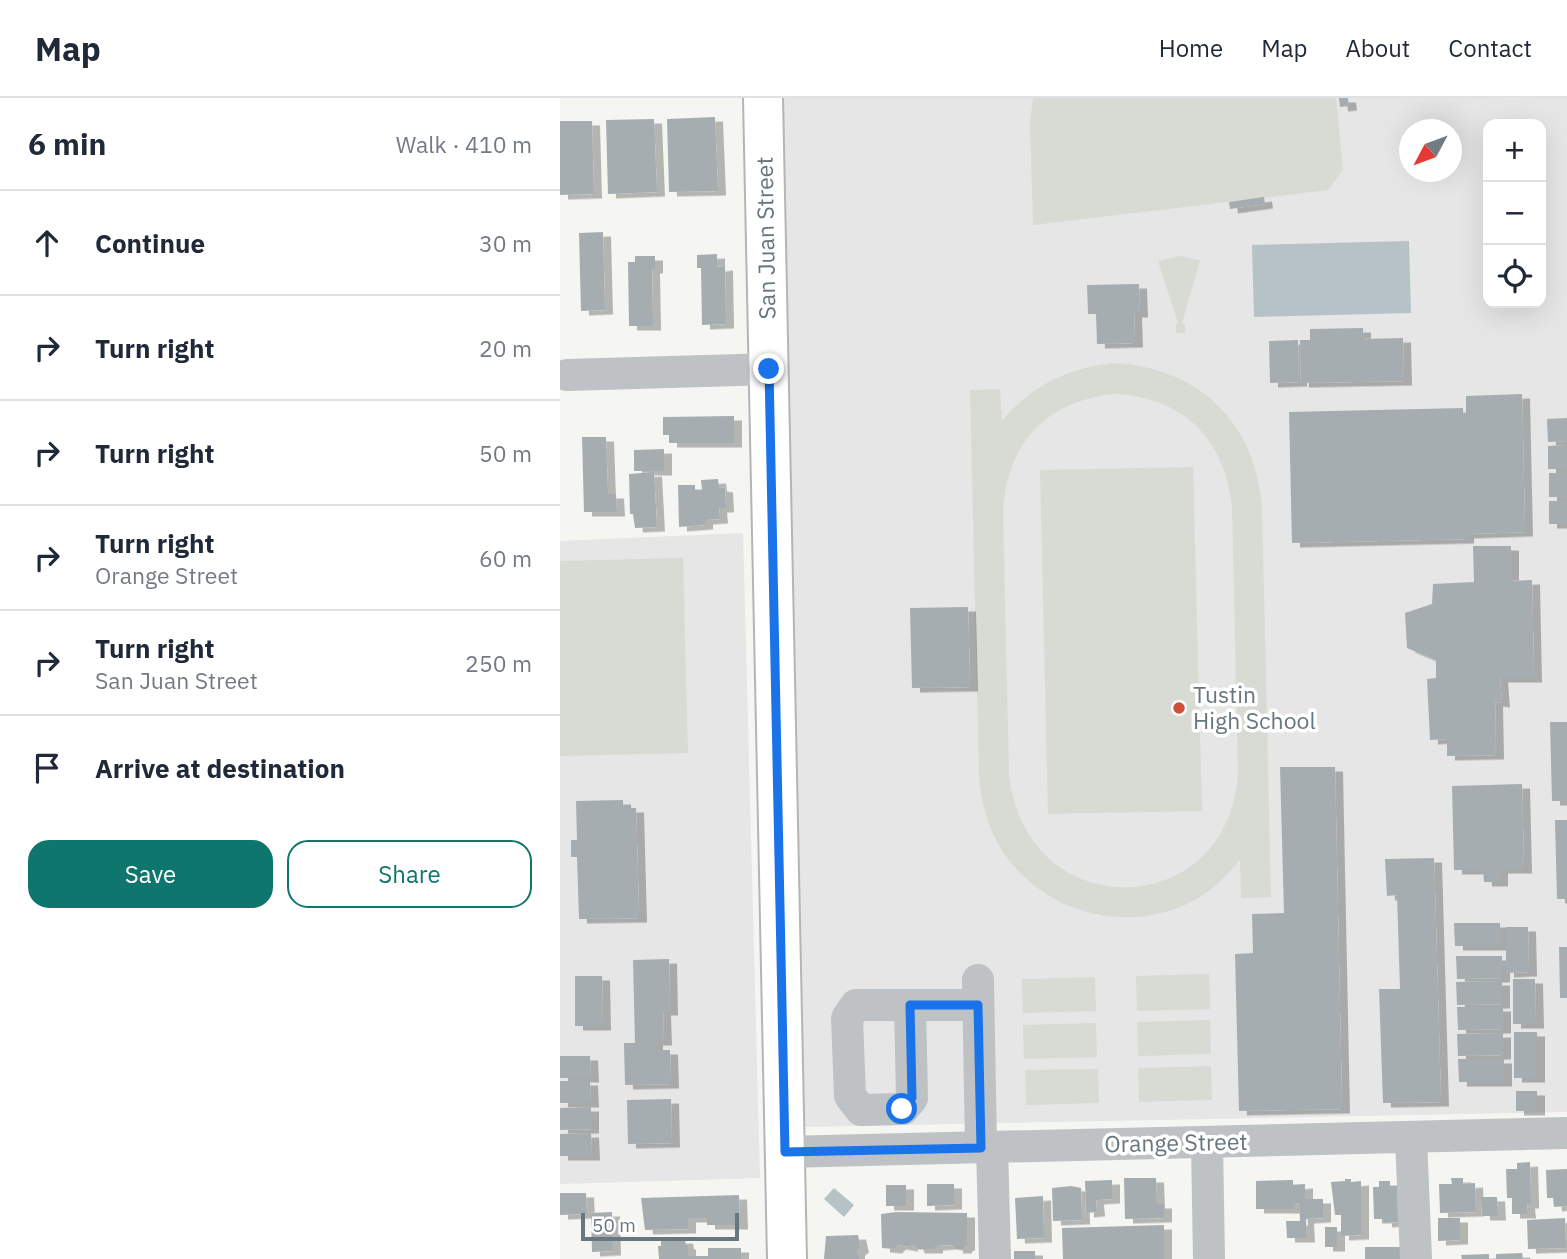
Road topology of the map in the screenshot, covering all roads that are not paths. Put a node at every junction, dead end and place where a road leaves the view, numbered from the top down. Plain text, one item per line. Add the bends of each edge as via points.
1 (763, 98) edge
2 (769, 369) junction
3 (567, 375) dead end
4 (910, 1005) dead end
5 (1567, 1133) edge
6 (1412, 1137) junction
7 (1207, 1142) junction
8 (987, 1147) junction
9 (785, 1152) junction
10 (787, 1259) edge
11 (995, 1259) edge
12 (1209, 1259) edge
13 (1416, 1259) edge

1 - 2 main road, San Juan Street
2 - 3 street
2 - 9 main road, San Juan Street
4 - 8 street via 978,992
5 - 6 street, Orange Street
6 - 7 street, Orange Street
6 - 13 street
7 - 8 street, Orange Street
7 - 12 street
8 - 9 street, Orange Street
8 - 11 street
9 - 10 main road, San Juan Street

